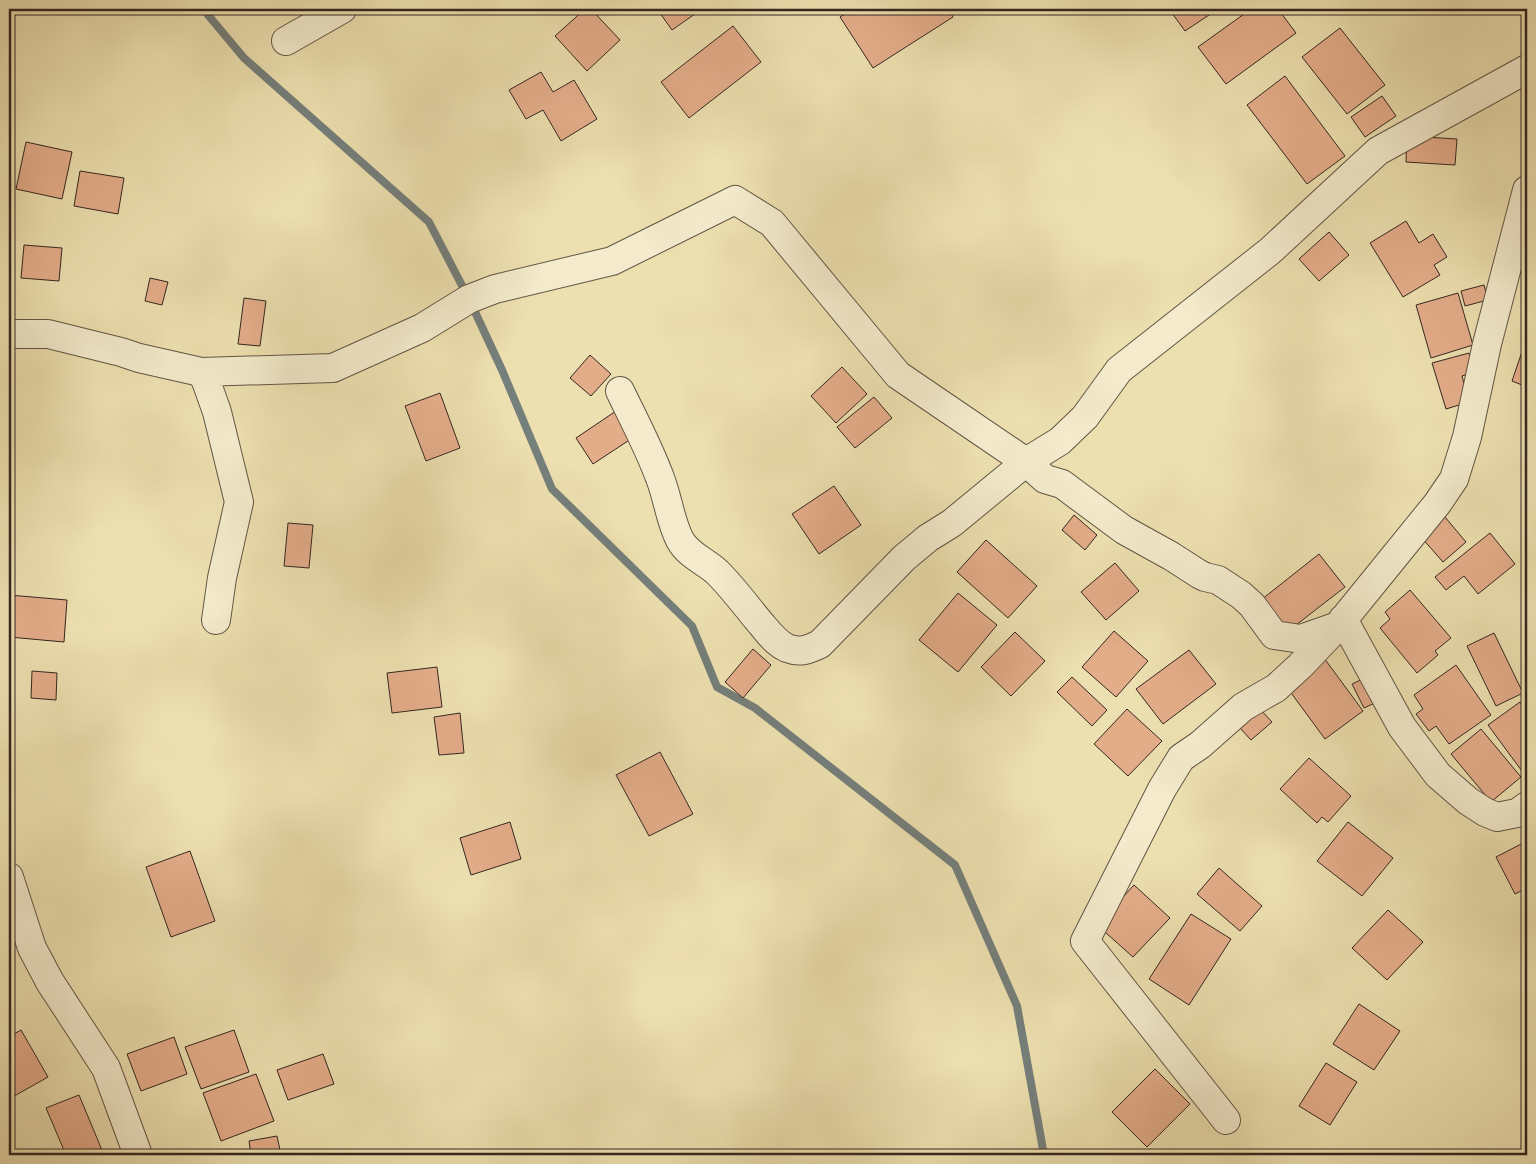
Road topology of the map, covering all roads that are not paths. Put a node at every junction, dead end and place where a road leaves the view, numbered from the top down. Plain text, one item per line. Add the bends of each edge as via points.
1 (342, 9) edge
2 (286, 41) dead end
3 (1527, 69) edge
4 (1527, 190) edge
5 (9, 334) edge
6 (201, 372) junction
7 (620, 391) dead end
8 (1026, 462) junction
9 (216, 620) dead end
10 (1340, 623) junction
11 (1527, 806) edge
12 (9, 877) edge
13 (1226, 1120) dead end
14 (138, 1155) edge

1 - 2 street
3 - 8 street via 1378,151 1270,251 1119,370 1085,417 1060,441
4 - 10 street via 1454,479 1438,504
5 - 6 street via 48,334
6 - 8 street via 333,368 422,328 469,299 494,289 612,261 735,200 772,223 898,375
6 - 9 street via 217,412 239,502
7 - 8 street via 650,453 685,547 725,580 774,639 796,651 806,651 820,644 904,558
8 - 10 street via 1045,479 1062,484 1124,530 1205,578 1218,580 1241,595 1274,635 1301,639
10 - 11 street via 1402,727 1438,775 1468,801 1497,817 1516,813
10 - 13 street via 1276,688 1243,707 1181,758 1085,940
12 - 14 street via 32,948 50,982 106,1068

